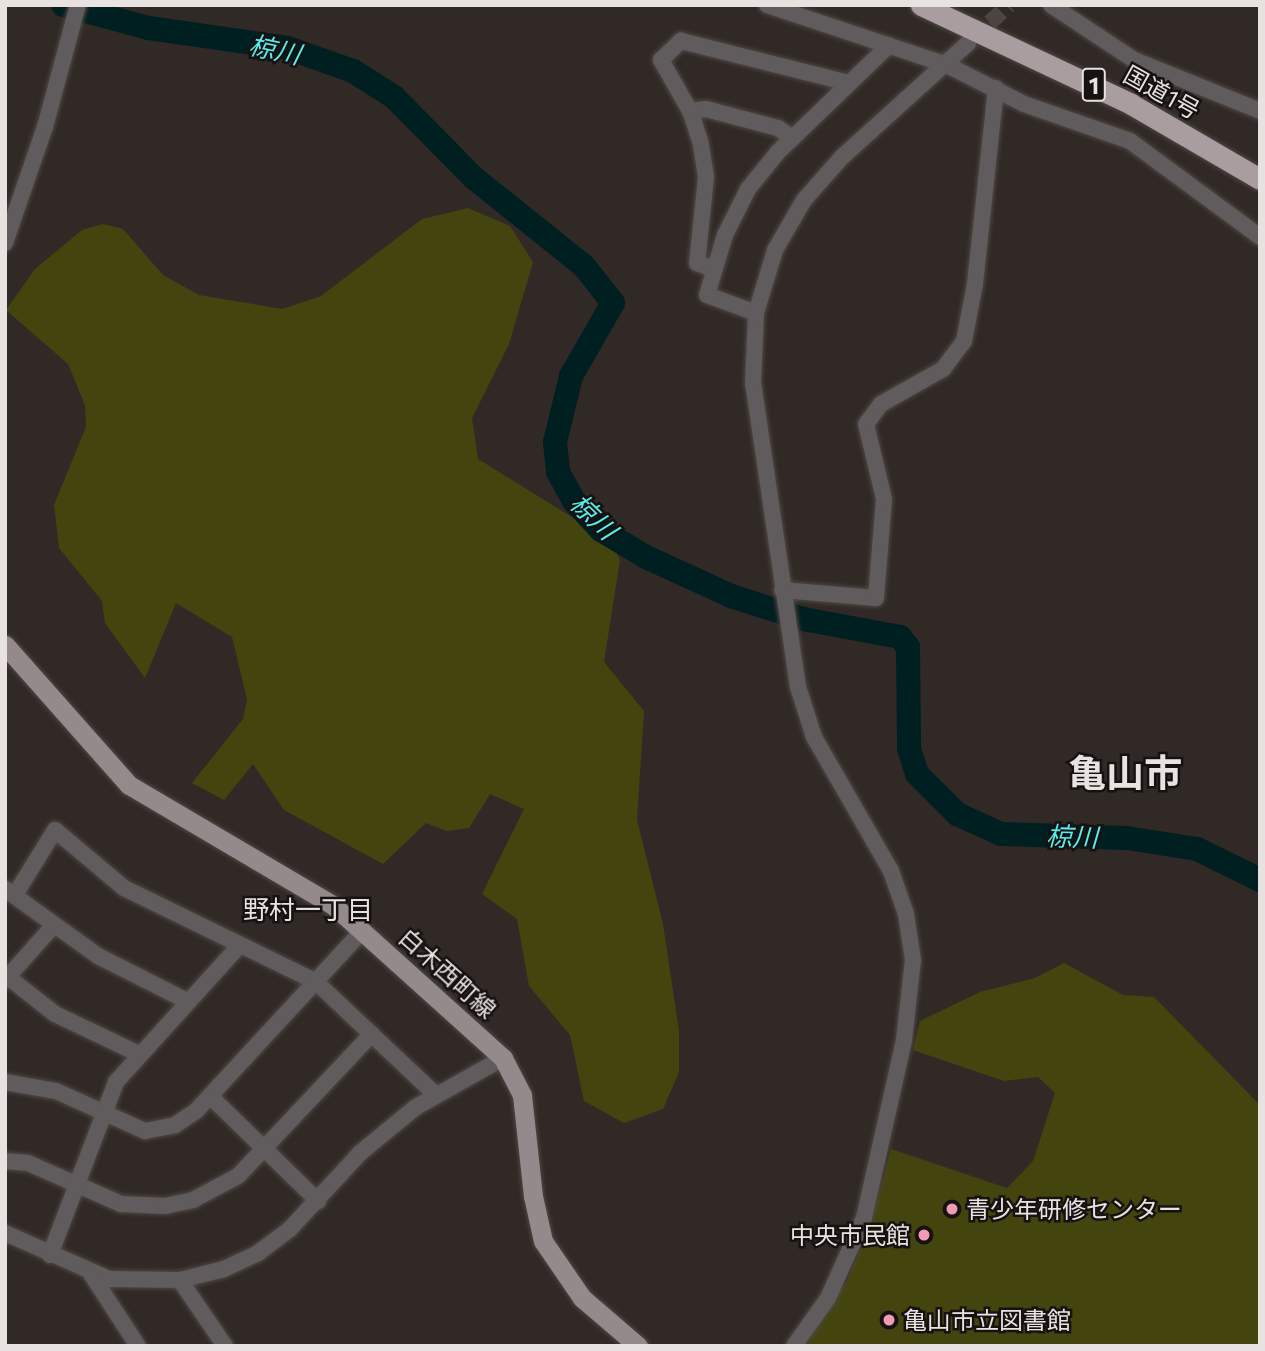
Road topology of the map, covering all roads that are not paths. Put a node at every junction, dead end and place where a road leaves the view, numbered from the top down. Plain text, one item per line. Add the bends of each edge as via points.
1 (78, 5) edge
2 (767, 5) edge
3 (921, 5) edge
4 (952, 5) edge
5 (1052, 5) edge
6 (968, 43) tunnel mouth
7 (889, 46) junction
8 (1030, 54) junction
9 (947, 65) junction
10 (848, 83) junction
11 (996, 88) junction
12 (690, 111) junction
13 (1260, 111) edge
14 (791, 137) junction
15 (1260, 179) edge
16 (1260, 237) edge
17 (5, 243) edge
18 (714, 269) junction
19 (756, 313) junction
20 (782, 593) junction
21 (5, 645) edge
22 (10, 891) edge
23 (54, 925) junction
24 (363, 930) junction
25 (239, 946) junction
26 (7, 979) edge
27 (315, 982) junction
28 (187, 1001) junction
29 (372, 1034) junction
30 (139, 1054) junction
31 (503, 1058) junction
32 (5, 1082) edge
33 (436, 1095) junction
34 (210, 1096) junction
35 (104, 1115) junction
36 (264, 1149) junction
37 (5, 1161) edge
38 (78, 1186) junction
39 (318, 1201) junction
40 (5, 1233) edge
41 (50, 1255) junction
42 (91, 1274) junction
43 (180, 1280) junction
44 (138, 1346) edge
45 (225, 1346) edge
46 (638, 1346) edge
47 (794, 1346) edge

1 - 17 street
2 - 7 street
3 - 8 highway, 国道1号 / 1
4 - 8 highway, 1 via 998,28
5 - 13 street via 1134,60
6 - 9 street
7 - 9 street
7 - 10 street
8 - 15 highway, 国道1号 / 1 via 1131,104
9 - 11 street
9 - 19 street via 842,158 804,200 775,250
10 - 12 street via 681,41 661,60
10 - 14 street
11 - 16 street via 1054,116 1130,141
11 - 20 street via 975,284 964,341 943,369 881,404 866,424 884,499 876,598
12 - 14 street via 706,109 778,128
12 - 18 street via 706,177 697,263
14 - 18 street via 748,189
18 - 19 street via 707,295
19 - 20 street via 753,383
20 - 47 street via 804,711 891,871 906,914 913,960 904,1040 864,1218 828,1298
21 - 24 main road, 白木西町線 via 130,786 307,887
22 - 23 street
22 - 25 street via 55,830 124,888
23 - 26 street
23 - 28 street via 98,956
24 - 27 street
24 - 31 main road, 白木西町線
25 - 27 street
25 - 28 street
26 - 30 street via 55,1014
27 - 29 street
27 - 34 street
28 - 30 street
29 - 33 street
29 - 36 street
30 - 35 street via 116,1082
31 - 33 street
31 - 46 main road, 白木西町線 via 522,1095 543,1241 582,1298
32 - 35 street via 56,1091
33 - 39 street via 360,1153
34 - 35 street via 182,1122 157,1131 133,1128
34 - 36 street
35 - 38 street
36 - 38 street via 220,1188 165,1206 121,1204
36 - 39 street
37 - 38 street via 28,1163
38 - 41 street
39 - 43 street via 258,1253 224,1269
40 - 41 street
41 - 42 street
42 - 43 street
42 - 44 street
43 - 45 street

